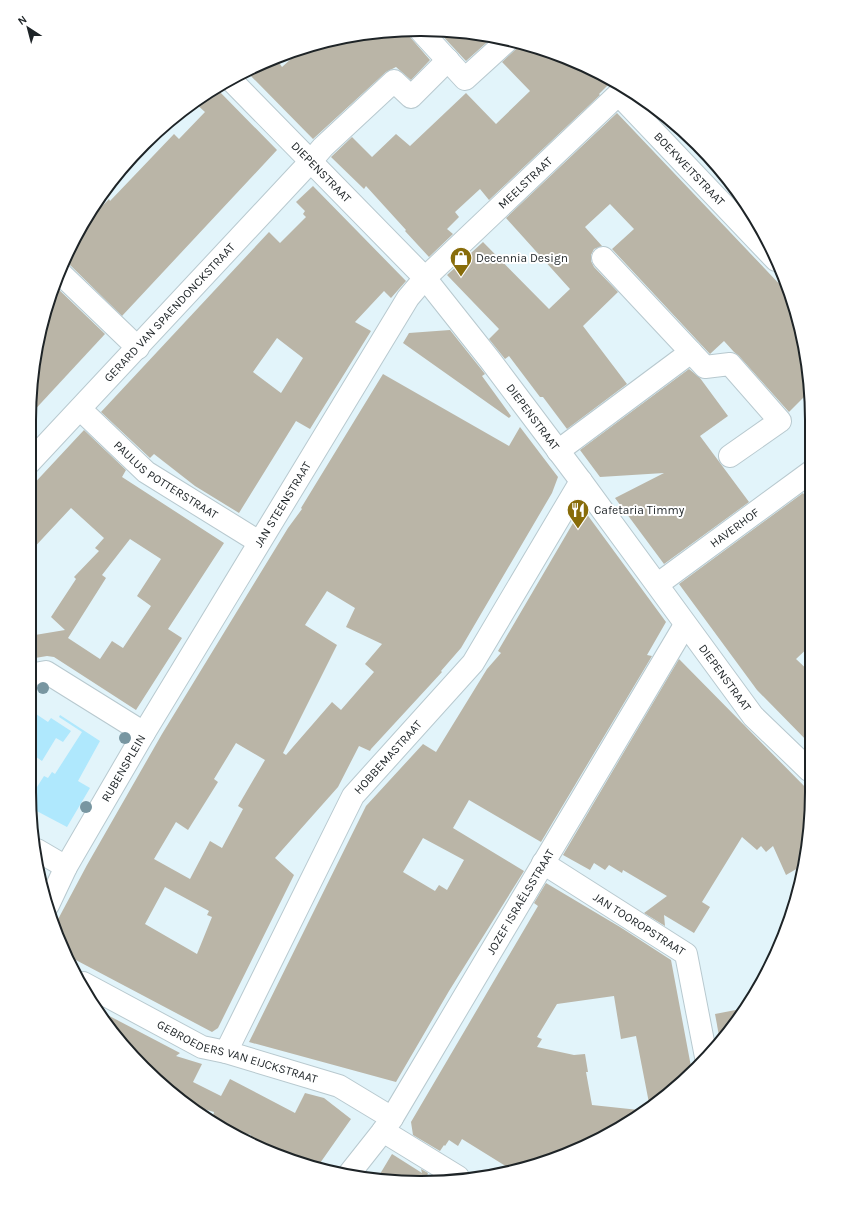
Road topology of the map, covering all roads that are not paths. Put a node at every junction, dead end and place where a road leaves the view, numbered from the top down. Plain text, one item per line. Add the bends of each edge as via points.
1 (428, 36) edge
2 (503, 45) edge
3 (448, 60) junction
4 (235, 84) edge
5 (620, 93) edge
6 (627, 97) edge
7 (311, 161) junction
8 (762, 245) edge
9 (604, 258) dead end
10 (64, 277) edge
11 (425, 278) junction
12 (138, 348) junction
13 (691, 352) junction
14 (80, 409) junction
15 (558, 451) junction
16 (36, 456) edge
17 (730, 456) dead end
18 (805, 476) edge
19 (581, 481) junction
20 (260, 542) junction
21 (658, 584) junction
22 (685, 625) junction
23 (36, 674) edge
24 (144, 733) junction
25 (805, 766) edge
26 (41, 852) edge
27 (543, 863) junction
28 (66, 867) junction
29 (51, 898) edge
30 (89, 985) edge
31 (705, 1050) edge
32 (226, 1052) junction
33 (387, 1124) junction
34 (352, 1170) edge
35 (454, 1174) edge

1 - 3 street
2 - 3 street via 466,79
3 - 7 street, GERARD VAN SPAENDONCKSTRAAT via 411,97 394,81
4 - 7 street, DIEPENSTRAAT
5 - 11 street, MEELSTRAAT
6 - 8 street, BOEKWEITSTRAAT
7 - 11 street, DIEPENSTRAAT
7 - 12 street, GERARD VAN SPAENDONCKSTRAAT
9 - 13 street
10 - 12 street
11 - 15 street, DIEPENSTRAAT
11 - 20 street, JAN STEENSTRAAT via 404,304
12 - 14 street, GERARD VAN SPAENDONCKSTRAAT
13 - 15 street
13 - 17 street via 705,367 730,364 780,421
14 - 16 street, GERARD VAN SPAENDONCKSTRAAT
14 - 20 street, PAULUS POTTERSTRAAT via 146,472
15 - 19 street, DIEPENSTRAAT
18 - 21 street, HAVERHOF
19 - 21 street, DIEPENSTRAAT
19 - 32 street, HOBBEMASTRAAT via 473,663 353,796
20 - 24 street, JAN STEENSTRAAT
21 - 22 street, DIEPENSTRAAT
22 - 25 street, DIEPENSTRAAT via 753,716
22 - 27 street, JOZEF ISRAËLSSTRAAT
23 - 24 street, RUBENSPLEIN via 46,672
24 - 28 street, RUBENSPLEIN
26 - 28 street
27 - 31 street, JAN TOOROPSTRAAT via 686,954
27 - 33 street, JOZEF ISRAËLSSTRAAT
28 - 29 street, RUBENSPLEIN
30 - 32 street, GEBROEDERS VAN EIJCKSTRAAT via 202,1047
32 - 33 street, GEBROEDERS VAN EIJCKSTRAAT via 339,1086
33 - 34 street, JOZEF ISRAËLSSTRAAT
33 - 35 street, GEBROEDERS VAN EIJCKSTRAAT

